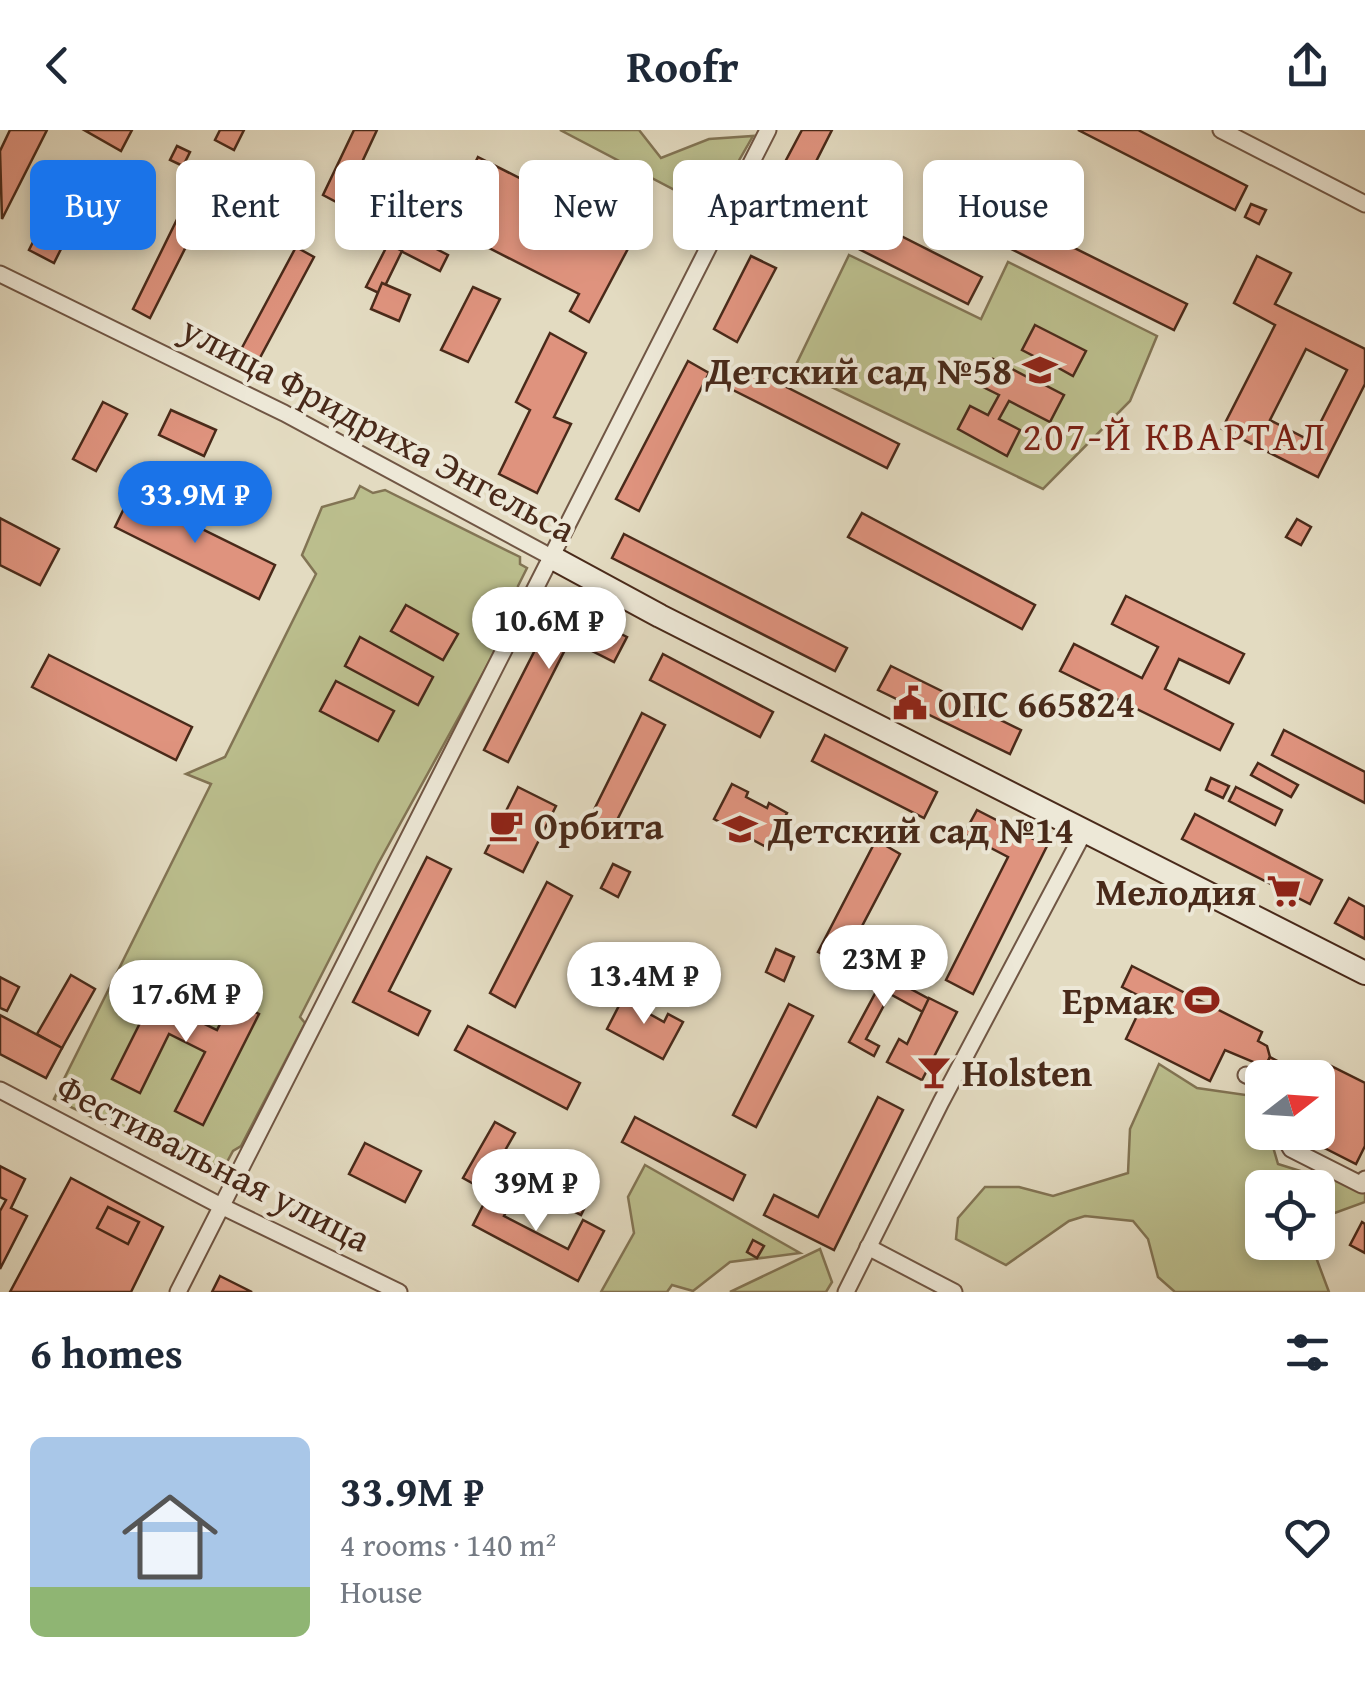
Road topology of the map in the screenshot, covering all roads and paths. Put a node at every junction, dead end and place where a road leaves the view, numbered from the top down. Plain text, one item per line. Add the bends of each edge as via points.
1 (768, 130) edge
2 (1221, 130) edge
3 (1365, 204) edge
4 (0, 274) edge
5 (553, 558) junction
6 (1084, 832) junction
7 (1365, 973) edge
8 (0, 1090) edge
9 (1296, 1150) edge
10 (1365, 1180) edge
11 (221, 1206) junction
12 (868, 1247) junction
13 (178, 1292) edge
14 (398, 1292) edge
15 (846, 1292) edge
16 (954, 1292) edge

1 - 5 street
2 - 3 street
4 - 5 street, улица Фридриха Энгельса via 284,412
5 - 6 street, улица Фридриха Энгельса
5 - 11 street
6 - 7 street, улица Фридриха Энгельса
6 - 12 street
8 - 11 street, Фестивальная улица
9 - 10 street via 1362,1185
11 - 13 street
11 - 14 street, Фестивальная улица
12 - 15 street
12 - 16 street

